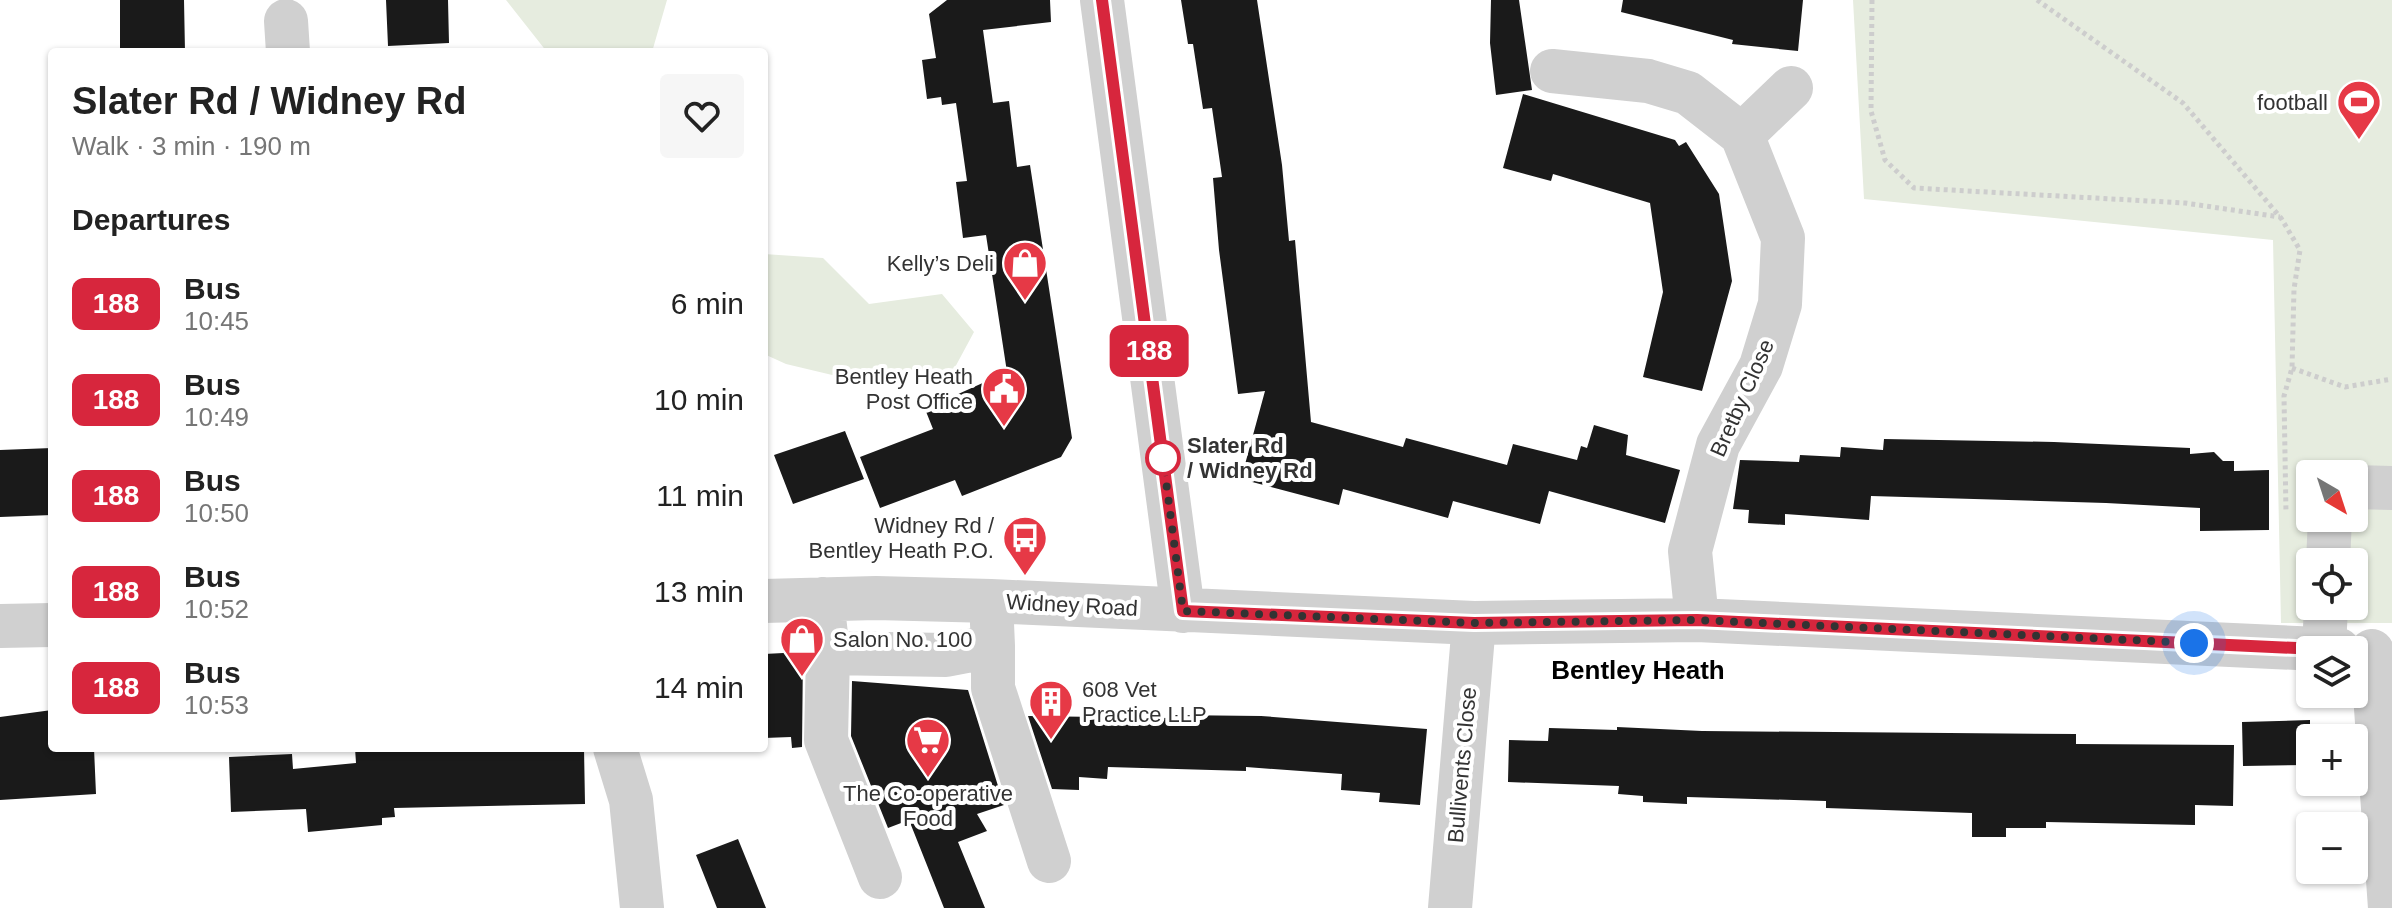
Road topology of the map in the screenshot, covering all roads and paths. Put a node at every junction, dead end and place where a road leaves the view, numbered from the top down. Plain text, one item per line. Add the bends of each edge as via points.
1 (1102, 0) edge
2 (1872, 0) edge
3 (2037, 0) edge
4 (1552, 71) dead end
5 (1791, 88) dead end
6 (1742, 135) junction
7 (2281, 218) junction
8 (2292, 368) junction
9 (2392, 379) edge
10 (2368, 487) edge
11 (2392, 488) edge
12 (2286, 523) dead end
13 (822, 599) junction
14 (768, 601) edge
15 (991, 601) junction
16 (1183, 611) junction
17 (1697, 620) junction
18 (1474, 623) junction
19 (48, 625) edge
20 (0, 626) edge
21 (993, 646) junction
22 (2296, 648) edge
23 (828, 653) junction
24 (2368, 691) edge
25 (616, 752) edge
26 (1049, 861) dead end
27 (880, 877) dead end
28 (642, 908) edge
29 (1450, 908) edge
30 (2390, 908) edge

1 - 16 street
2 - 7 path via 1871,111 1885,160 1914,188 2185,203
3 - 7 path via 2183,103
4 - 6 street via 1648,81 1688,93
5 - 6 street
6 - 17 street, Bretby Close via 1783,238 1780,304 1761,366 1718,445 1690,551
7 - 8 path via 2300,250
8 - 9 path via 2345,387
8 - 12 path via 2284,396
10 - 11 street
13 - 14 street, Widney Road
13 - 15 street, Widney Road
13 - 23 street
15 - 16 street, Widney Road
15 - 21 street
16 - 18 street, Widney Road
17 - 18 street, Widney Road
17 - 22 street, Widney Road
18 - 29 street, Bullivents Close
19 - 20 street
21 - 23 street via 946,655
21 - 26 street via 993,688
23 - 27 street via 826,740
24 - 30 street
25 - 28 street via 631,800

